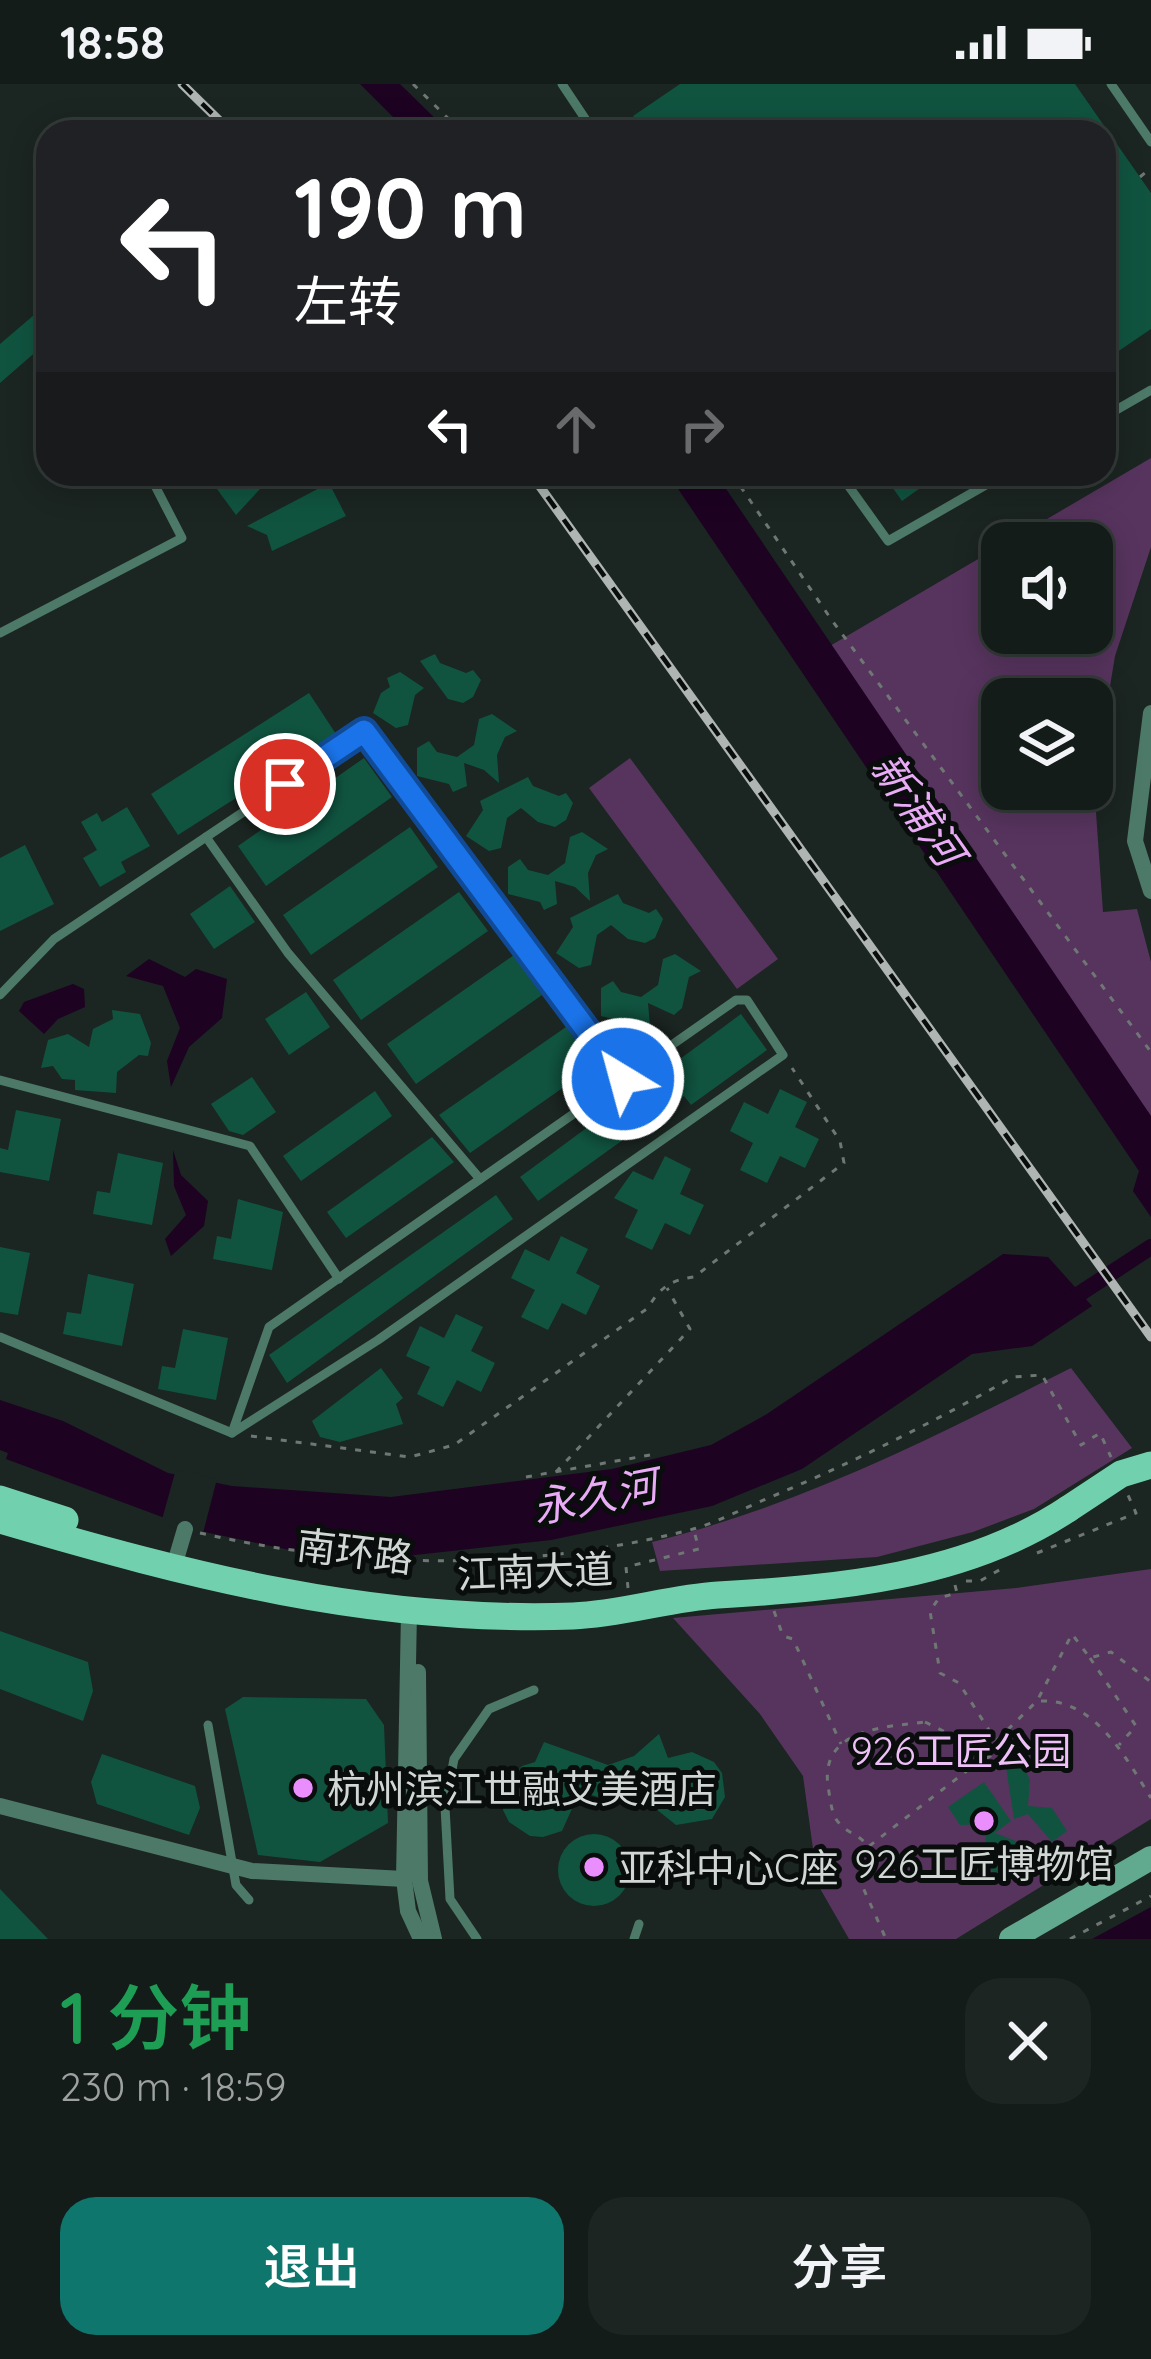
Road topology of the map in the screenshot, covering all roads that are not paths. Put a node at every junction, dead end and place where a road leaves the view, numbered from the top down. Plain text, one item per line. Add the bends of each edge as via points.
1 (561, 84) edge
2 (1111, 84) edge
3 (586, 120) edge
4 (1151, 142) edge
5 (1151, 391) edge
6 (1116, 410) edge
7 (154, 486) edge
8 (849, 486) edge
9 (984, 486) edge
10 (0, 633) edge
11 (1151, 713) edge
12 (206, 837) junction
13 (1151, 891) edge
14 (0, 995) edge
15 (623, 1079) junction
16 (0, 1080) edge
17 (480, 1179) junction
18 (338, 1279) junction
19 (0, 1336) edge
20 (232, 1433) junction
21 (1151, 1465) edge
22 (0, 1499) edge
23 (0, 1520) edge
24 (712, 1595) junction
25 (414, 1612) junction
26 (534, 1690) dead end
27 (208, 1725) dead end
28 (0, 1806) edge
29 (1151, 1858) edge
30 (232, 1864) junction
31 (404, 1880) junction
32 (450, 1899) junction
33 (249, 1900) dead end
34 (415, 1909) junction
35 (640, 1924) dead end
36 (421, 1939) edge
37 (434, 1939) edge
38 (478, 1939) edge
39 (634, 1939) edge
40 (1011, 1939) edge

1 - 3 lane
2 - 4 lane
5 - 6 lane
7 - 10 lane via 182,538
8 - 9 lane via 888,541
11 - 13 street via 1135,841
12 - 14 lane via 53,939
12 - 15 lane via 364,731
12 - 17 lane via 288,953
15 - 17 lane
15 - 20 lane via 736,1000 747,1000 783,1054 378,1340
16 - 18 lane via 250,1146
17 - 18 lane
18 - 20 lane via 269,1327
19 - 20 lane
21 - 24 main road, 江南大道, bridge via 1121,1474 1022,1540 980,1555 895,1577
22 - 24 main road, 南环路 via 187,1541 260,1578 427,1599
23 - 25 main road, 江南大道 via 260,1592
24 - 25 main road, 江南大道 via 577,1616
25 - 31 street
25 - 34 street
26 - 32 lane via 489,1708 454,1759 445,1807
27 - 30 lane
28 - 30 street
29 - 40 main road
30 - 31 street
30 - 33 lane via 239,1893
31 - 34 street
32 - 34 lane
32 - 38 lane
34 - 36 street
34 - 37 street
35 - 39 lane

